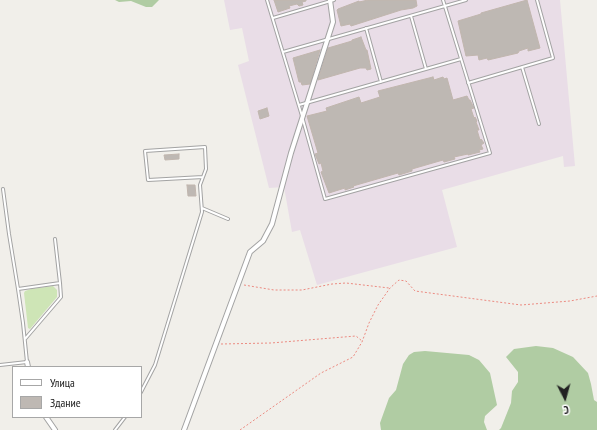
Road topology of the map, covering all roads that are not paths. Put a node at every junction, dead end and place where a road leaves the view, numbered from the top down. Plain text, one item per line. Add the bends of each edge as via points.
1 (268, 0) edge
2 (330, 0) edge
3 (334, 0) edge
4 (443, 0) edge
5 (466, 0) edge
6 (537, 0) edge
7 (445, 6) junction
8 (411, 16) junction
9 (273, 18) junction
10 (366, 28) junction
11 (283, 52) junction
12 (461, 59) junction
13 (522, 67) junction
14 (426, 69) junction
15 (381, 82) junction
16 (468, 83) junction
17 (299, 106) junction
18 (539, 124) dead end
19 (203, 176) junction
20 (3, 189) dead end
21 (202, 208) junction
22 (228, 219) dead end
23 (55, 239) dead end
24 (60, 283) junction
25 (18, 289) junction
26 (25, 339) junction
27 (0, 365) edge
28 (28, 365) edge
29 (142, 390) edge
30 (47, 418) edge
31 (124, 418) edge
32 (55, 430) edge
33 (115, 430) edge
34 (184, 430) edge

1 - 9 lane
2 - 34 street via 333,22 291,153 272,224 262,241 250,252
3 - 9 lane
4 - 7 lane
5 - 7 lane
6 - 13 lane via 553,58
7 - 8 lane
7 - 12 lane
8 - 10 lane
8 - 14 lane
9 - 11 lane
10 - 11 lane
10 - 15 lane
11 - 17 lane
12 - 14 lane
12 - 16 lane
13 - 16 lane
13 - 18 lane
14 - 15 lane
15 - 17 lane
16 - 17 lane via 490,152 325,199
19 - 19 lane via 148,180 145,150 205,147 206,169
19 - 21 lane via 200,185
20 - 25 lane
21 - 22 lane
21 - 29 lane via 155,365
23 - 24 lane
24 - 25 lane
24 - 26 lane via 60,298
25 - 26 lane
26 - 28 lane
27 - 28 lane
30 - 32 street
31 - 33 lane

